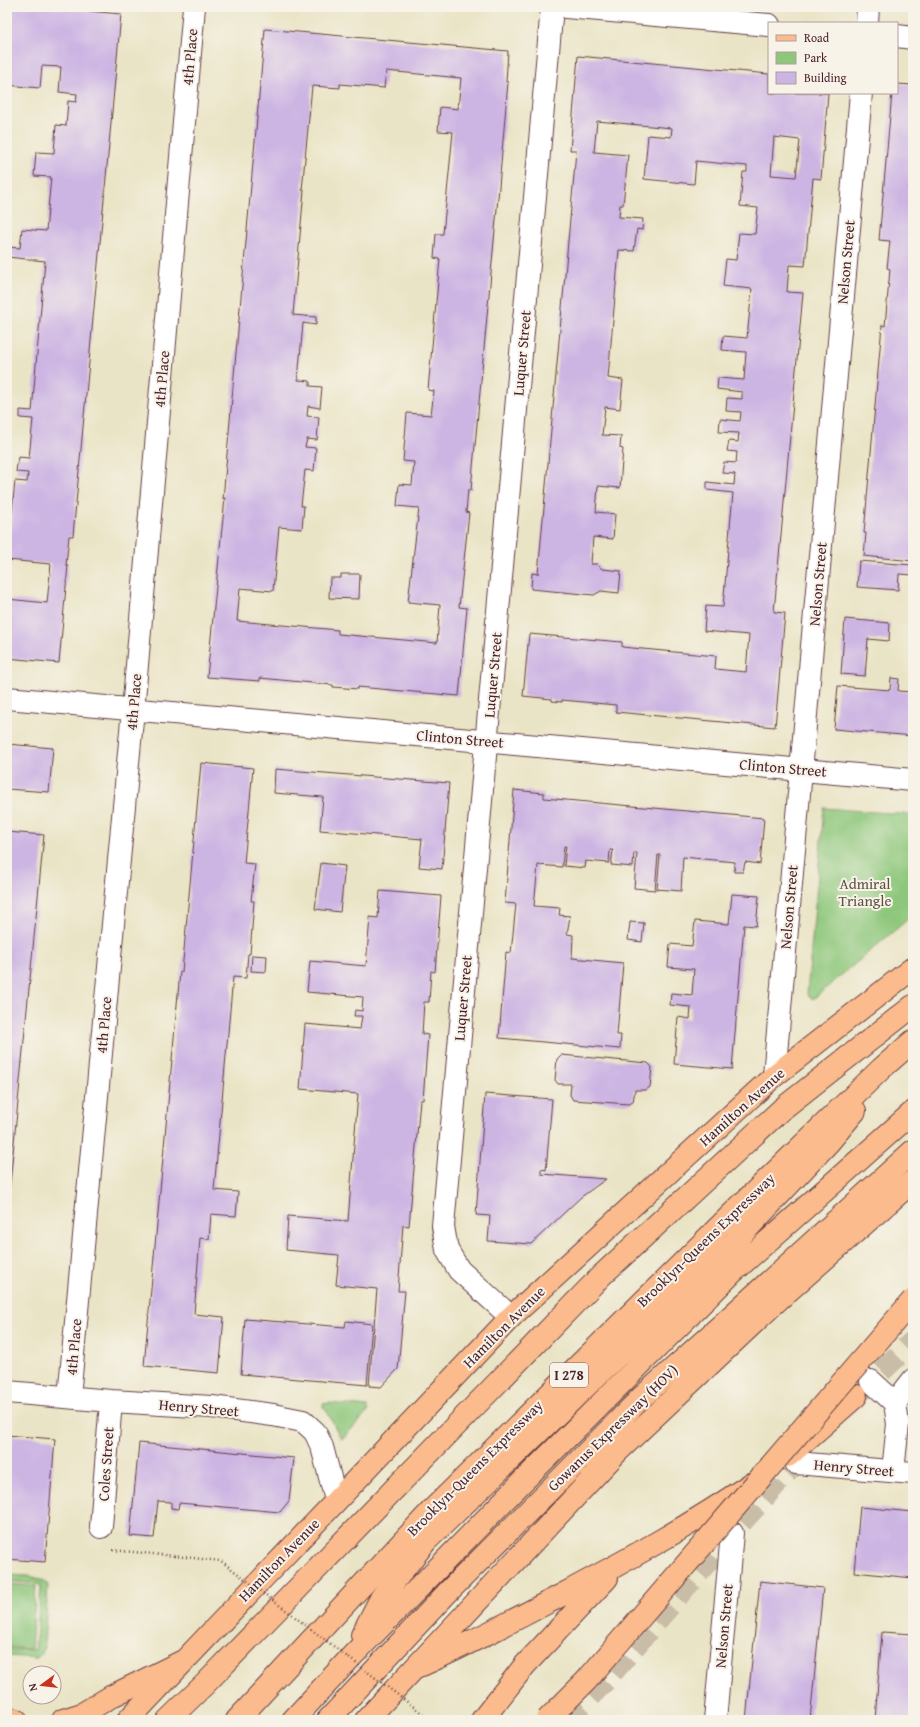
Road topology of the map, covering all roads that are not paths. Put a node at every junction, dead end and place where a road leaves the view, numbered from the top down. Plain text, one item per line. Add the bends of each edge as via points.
1 (194, 7) edge
2 (552, 7) edge
3 (566, 7) edge
4 (868, 7) edge
5 (867, 22) edge
6 (768, 25) edge
7 (898, 36) edge
8 (913, 38) edge
9 (861, 94) edge
10 (7, 698) edge
11 (133, 709) junction
12 (487, 741) junction
13 (801, 770) junction
14 (913, 780) edge
15 (913, 968) edge
16 (913, 1006) edge
17 (913, 1043) edge
18 (774, 1076) junction
19 (913, 1112) edge
20 (913, 1151) edge
21 (913, 1181) edge
22 (913, 1300) edge
23 (511, 1317) junction
24 (913, 1380) edge
25 (871, 1381) dead end
26 (7, 1392) edge
27 (856, 1396) tunnel mouth
28 (69, 1397) junction
29 (111, 1401) junction
30 (895, 1403) junction
31 (906, 1425) edge
32 (796, 1463) dead end
33 (903, 1472) edge
34 (336, 1500) junction
35 (101, 1527) dead end
36 (732, 1533) dead end
37 (618, 1565) junction
38 (352, 1656) junction
39 (181, 1662) junction
40 (415, 1668) junction
41 (7, 1718) edge
42 (16, 1720) edge
43 (63, 1720) edge
44 (128, 1720) edge
45 (168, 1720) edge
46 (237, 1720) edge
47 (293, 1720) edge
48 (328, 1720) edge
49 (366, 1720) edge
50 (482, 1720) edge
51 (547, 1720) edge
52 (715, 1720) edge

1 - 11 street, 4th Place
2 - 12 street, Luquer Street
3 - 6 street
4 - 5 street
7 - 8 street
9 - 13 street, Nelson Street
10 - 11 street, Clinton Street
11 - 12 street, Clinton Street
11 - 28 street, 4th Place
12 - 13 street, Clinton Street
12 - 23 street, Luquer Street via 443,1226 447,1250 459,1270
13 - 14 street, Clinton Street
13 - 18 street, Nelson Street
15 - 18 main road, Hamilton Avenue
16 - 45 main road via 782,1109 602,1275
17 - 38 main road via 829,1142 734,1243 426,1541 381,1598
17 - 46 main road, Brooklyn-Queens Expressway / I 278 via 881,1069 750,1196 434,1508
18 - 23 main road, Hamilton Avenue
19 - 38 main road via 733,1272
20 - 48 main road, Gowanus Expressway (HOV) via 641,1398 447,1593
21 - 40 main road via 778,1300 618,1452
22 - 51 main road, bridge via 586,1681
23 - 34 main road, Hamilton Avenue
24 - 30 street
25 - 30 street
26 - 28 street, Henry Street
27 - 37 main road via 782,1462 722,1504
28 - 29 street, Henry Street
29 - 34 street, Henry Street via 212,1408 303,1421 315,1432 322,1447
29 - 35 street, Coles Street
30 - 31 street
31 - 33 street
32 - 33 street, Henry Street
34 - 39 main road, Hamilton Avenue
36 - 52 street, Nelson Street
37 - 40 main road via 466,1645
37 - 50 main road via 525,1665
38 - 47 main road
39 - 43 main road via 82,1714
39 - 44 main road, Hamilton Avenue
40 - 49 main road
41 - 42 main road

